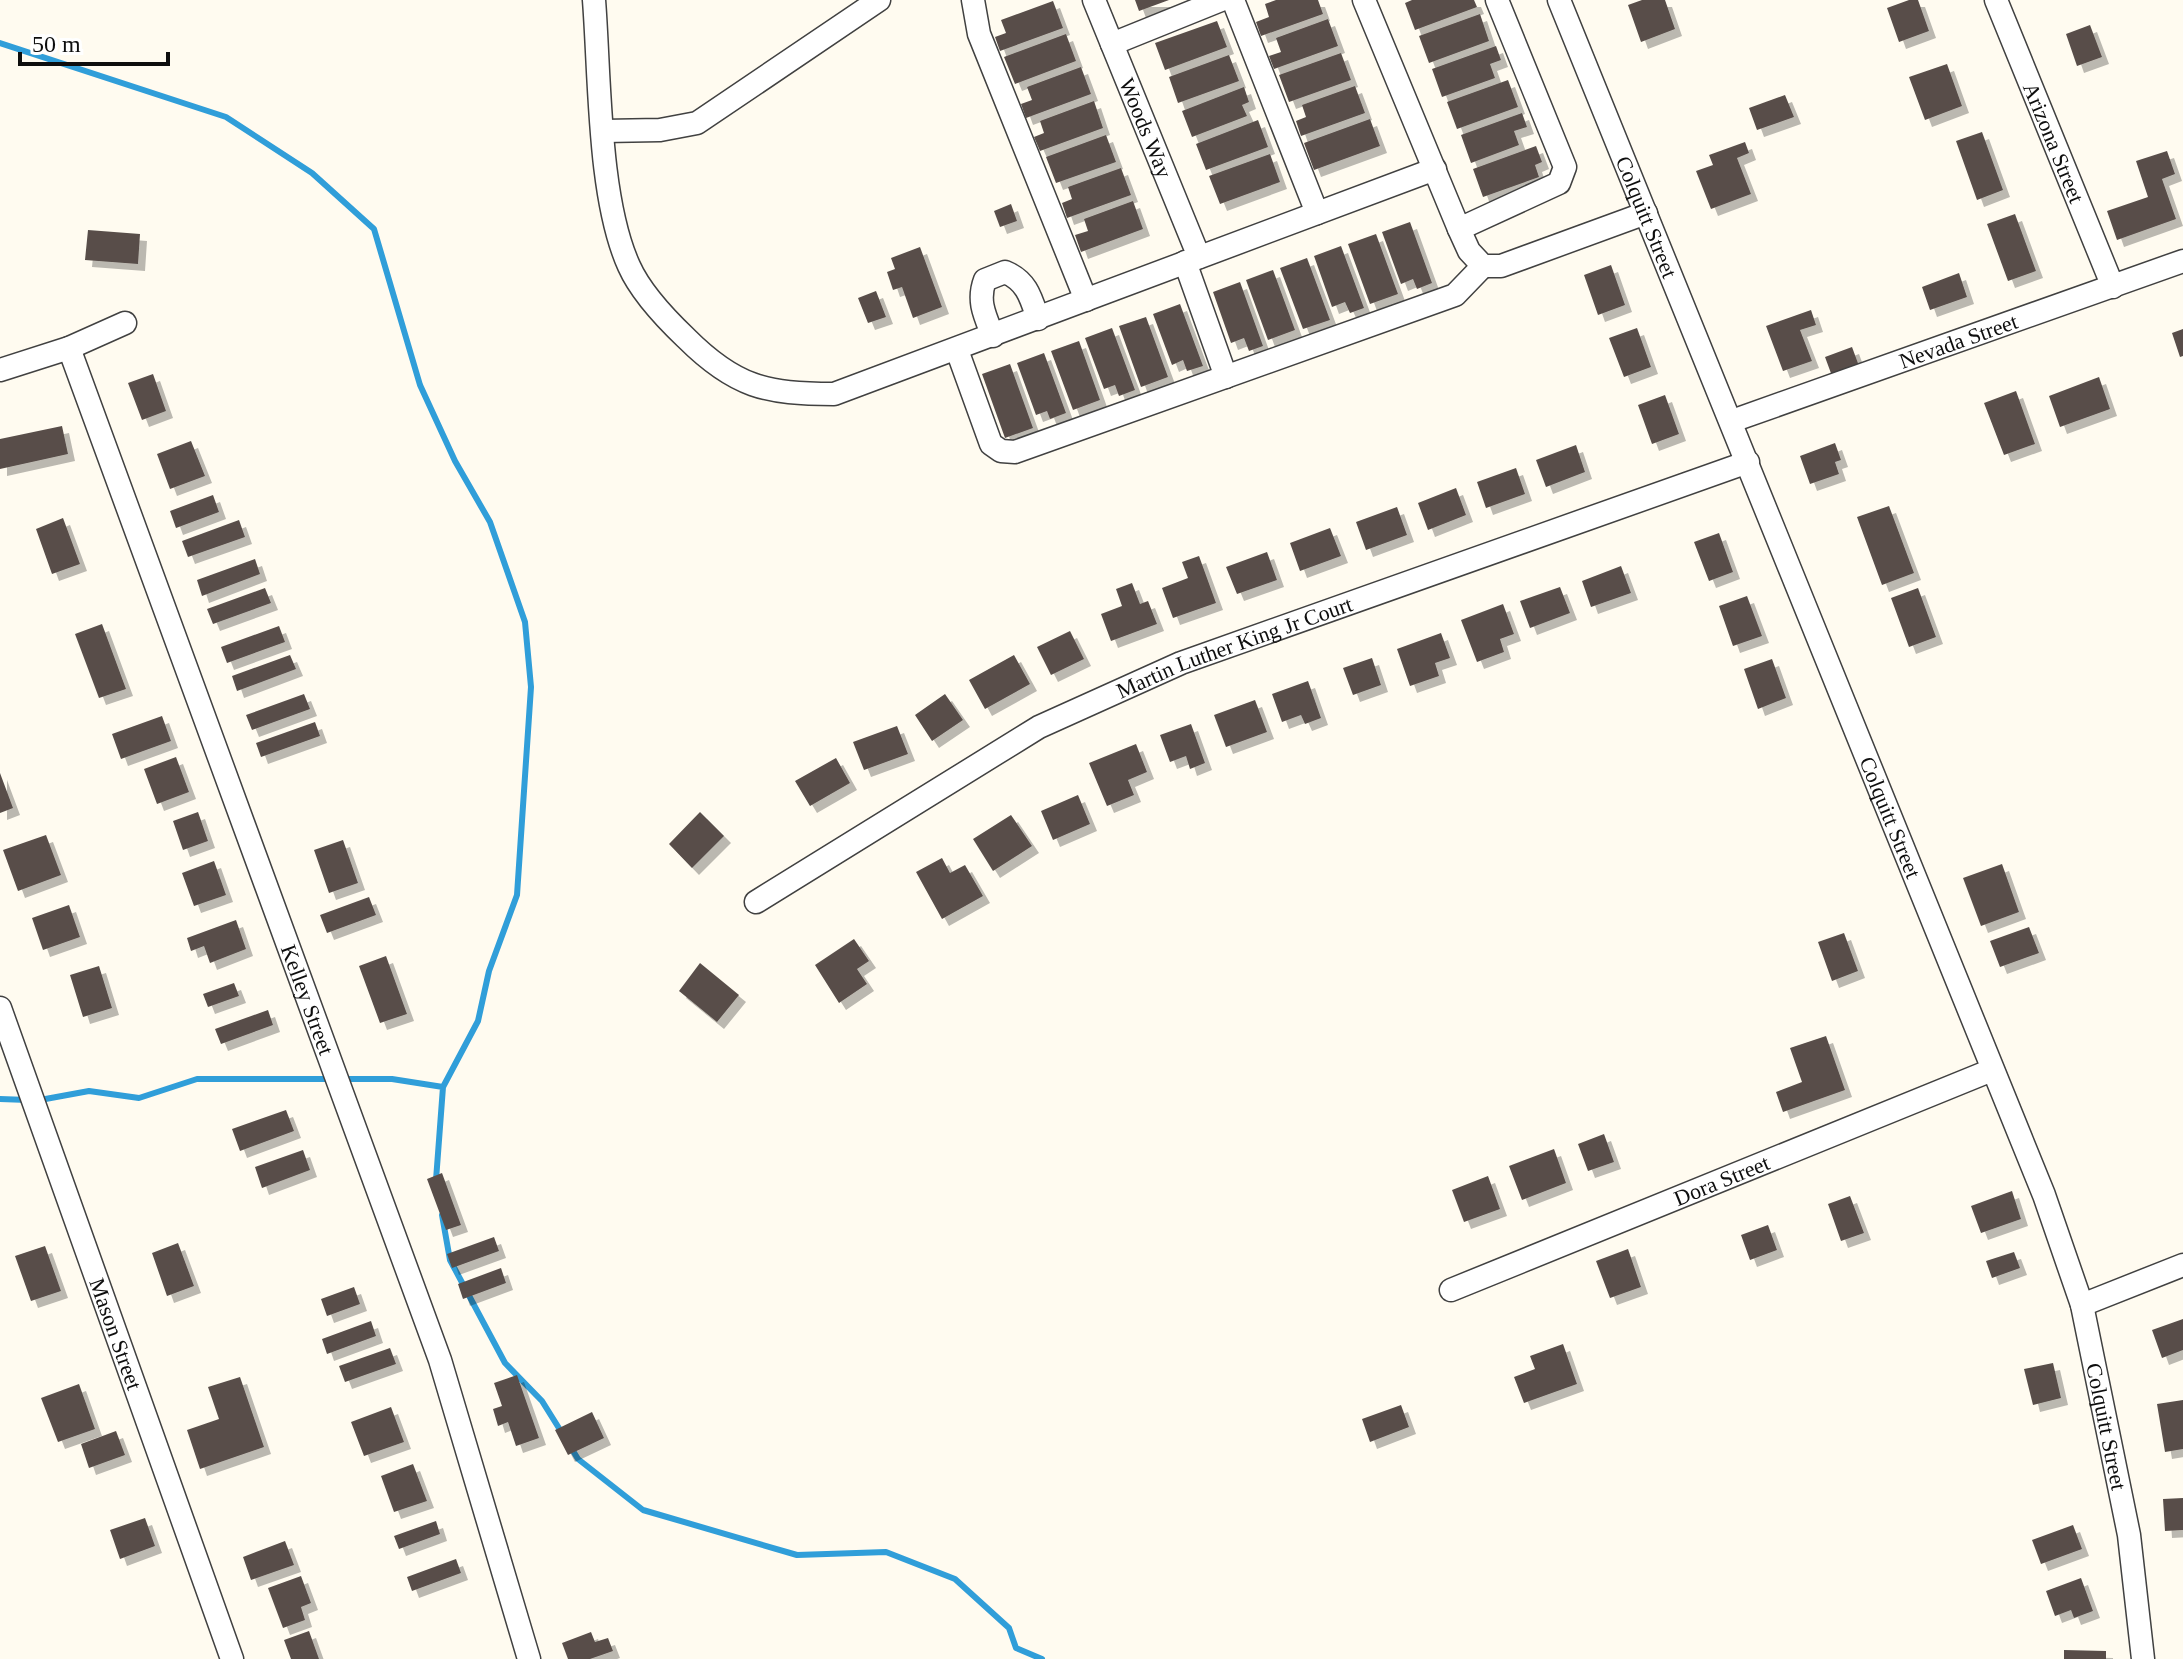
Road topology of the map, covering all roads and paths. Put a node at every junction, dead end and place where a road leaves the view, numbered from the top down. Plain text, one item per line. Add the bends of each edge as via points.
1 (594, 0) edge
2 (879, 0) edge
3 (973, 0) edge
4 (1094, 0) edge
5 (1221, 0) edge
6 (1233, 0) edge
7 (1364, 0) edge
8 (1497, 0) edge
9 (1559, 0) edge
10 (1996, 0) edge
11 (1112, 44) junction
12 (604, 131) junction
13 (1435, 169) junction
14 (1317, 213) junction
15 (1646, 213) junction
16 (1459, 229) junction
17 (1192, 260) junction
18 (2183, 261) edge
19 (1483, 266) junction
20 (2113, 287) junction
21 (1086, 300) junction
22 (1038, 319) junction
23 (125, 323) dead end
24 (993, 336) junction
25 (69, 348) junction
26 (957, 350) junction
27 (0, 370) edge
28 (1226, 377) junction
29 (1732, 421) junction
30 (1748, 462) junction
31 (756, 902) dead end
32 (0, 1008) edge
33 (1992, 1070) junction
34 (2183, 1265) edge
35 (1451, 1290) dead end
36 (2082, 1305) junction
37 (232, 1659) edge
38 (529, 1659) edge
39 (2143, 1659) edge

1 - 12 street
2 - 12 street via 697,123
3 - 21 street via 979,34
4 - 11 street, Woods Way
5 - 11 street
6 - 14 street
7 - 13 street
8 - 16 street via 1565,167 1559,183
9 - 15 street, Colquitt Street
10 - 20 street, Arizona Street
11 - 17 street, Woods Way
12 - 26 street via 616,231 630,269 665,318 709,361 749,386 834,394
13 - 14 street
13 - 16 street
14 - 17 street
15 - 19 street via 1501,266
15 - 29 street, Colquitt Street
16 - 19 street
17 - 21 street
17 - 28 street, Woods Way
18 - 20 street, Nevada Street
19 - 28 street via 1455,295
20 - 29 street, Nevada Street
21 - 22 street
22 - 24 street
22 - 24 street via 1027,288 1005,272 985,280 980,292
23 - 25 street
24 - 26 street
25 - 27 street
25 - 38 street, Kelley Street via 440,1360
26 - 28 street via 991,444 1001,451 1015,452
29 - 30 street, Colquitt Street
30 - 31 street, Martin Luther King Jr Court via 1181,663 1039,727
30 - 33 street, Colquitt Street
32 - 37 street, Mason Street
33 - 35 street, Dora Street
33 - 36 street, Colquitt Street
34 - 36 street
36 - 39 street, Colquitt Street via 2129,1535

